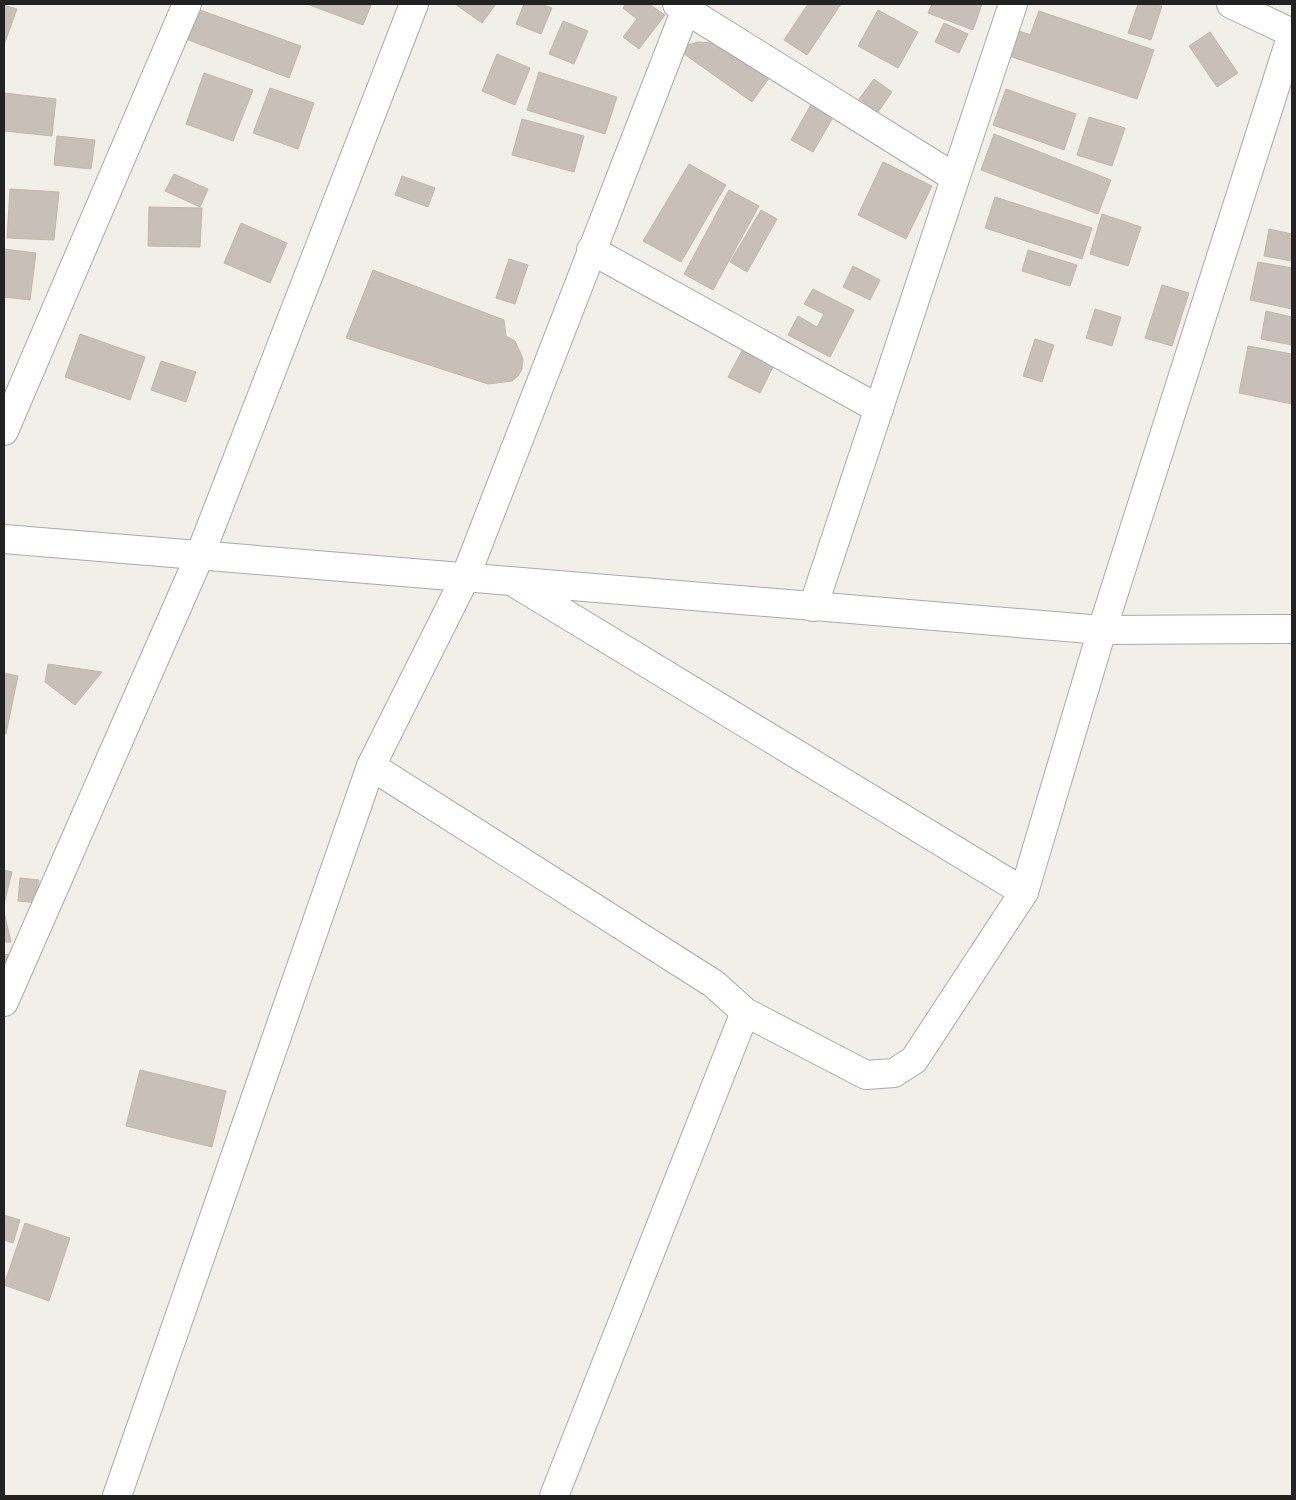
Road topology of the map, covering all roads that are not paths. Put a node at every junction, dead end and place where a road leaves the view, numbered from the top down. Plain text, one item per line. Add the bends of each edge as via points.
1 (187, 4) edge
2 (414, 4) edge
3 (1013, 4) edge
4 (1231, 4) edge
5 (681, 6) edge
6 (1292, 33) edge
7 (954, 177) junction
8 (591, 250) junction
9 (879, 409) junction
10 (4, 431) edge
11 (4, 539) edge
12 (200, 555) junction
13 (465, 578) junction
14 (512, 582) junction
15 (813, 607) junction
16 (1292, 629) edge
17 (1102, 630) junction
18 (371, 766) junction
19 (1024, 892) junction
20 (4, 1002) edge
21 (745, 1012) junction
22 (117, 1496) edge
23 (554, 1496) edge

1 - 10 street
2 - 12 street
3 - 7 street
4 - 6 street
5 - 7 street
5 - 8 street
6 - 17 street
7 - 9 street
8 - 9 street
8 - 13 street
9 - 15 street
11 - 12 street
12 - 13 street
12 - 20 street
13 - 14 street
13 - 18 street
14 - 15 street
14 - 19 street
15 - 17 street
16 - 17 street
17 - 19 street
18 - 21 street via 714,984
18 - 22 street
19 - 21 street via 914,1060 894,1073 866,1075
21 - 23 street

